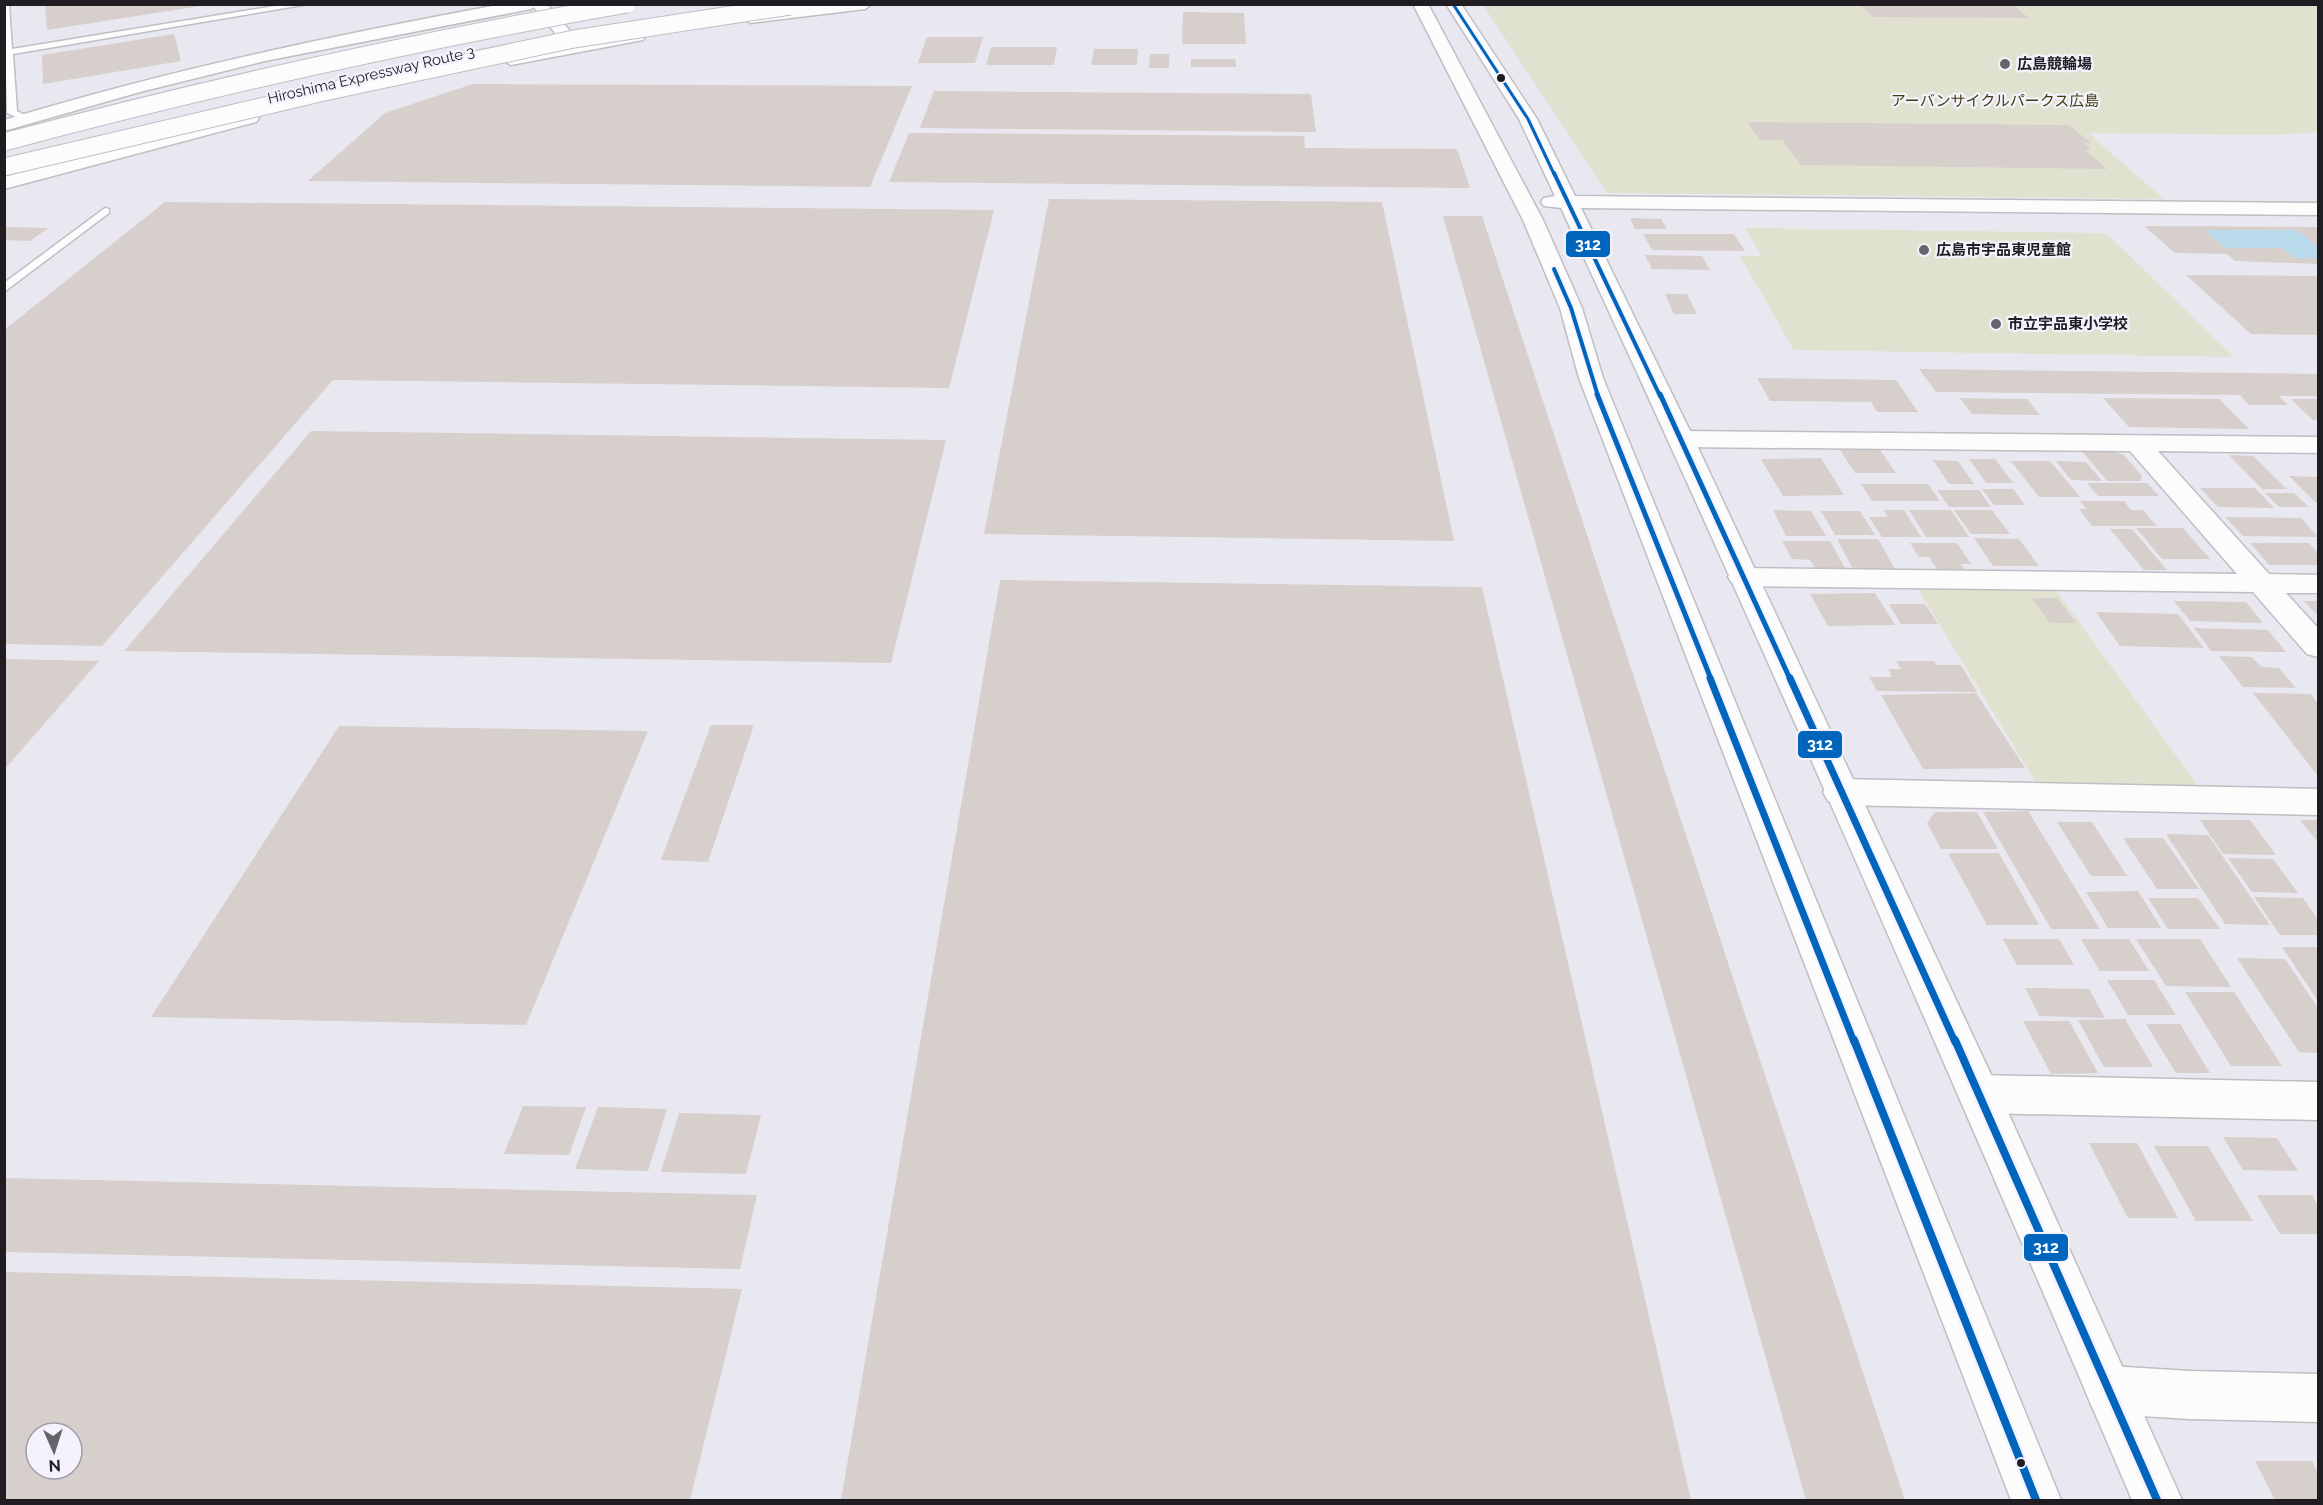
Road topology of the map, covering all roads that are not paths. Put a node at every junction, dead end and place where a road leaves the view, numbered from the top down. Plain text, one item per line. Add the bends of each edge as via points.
1 (5, 4) edge
2 (305, 4) edge
3 (531, 4) edge
4 (538, 4) edge
5 (627, 4) edge
6 (741, 4) edge
7 (865, 4) edge
8 (1420, 4) edge
9 (1453, 4) edge
10 (797, 5) edge
11 (644, 11) dead end
12 (576, 48) junction
13 (6, 53) edge
14 (7, 94) edge
15 (27, 119) junction
16 (4, 126) edge
17 (4, 142) edge
18 (4, 150) edge
19 (4, 162) edge
20 (4, 167) edge
21 (4, 183) edge
22 (1522, 201) junction
23 (1568, 202) junction
24 (2318, 209) edge
25 (105, 211) dead end
26 (4, 289) edge
27 (1681, 439) junction
28 (2137, 443) junction
29 (2319, 445) edge
30 (1742, 577) junction
31 (2261, 583) junction
32 (2319, 584) edge
33 (2319, 647) edge
34 (1840, 792) junction
35 (2319, 802) edge
36 (1979, 1094) junction
37 (2319, 1101) edge
38 (2109, 1390) junction
39 (2319, 1398) edge
40 (2036, 1500) edge
41 (2157, 1500) edge

1 - 13 lane
2 - 13 lane
3 - 15 main road via 169,79
4 - 12 main road
5 - 17 main road, bridge via 303,68
6 - 19 main road, Hiroshima Expressway Route 3 via 530,40 396,68
7 - 12 main road via 692,27
8 - 22 main road
9 - 23 main road via 1528,119
10 - 20 main road, bridge via 574,39 324,92
11 - 18 main road, Hiroshima Expressway Route 3 via 411,53
12 - 21 main road via 364,90
13 - 14 lane
14 - 15 lane via 12,113
15 - 16 main road
22 - 23 main road
22 - 40 main road via 1571,308 1591,378
23 - 24 main road
23 - 27 main road
25 - 26 lane
27 - 28 main road
27 - 30 main road
28 - 29 main road
28 - 31 main road
30 - 31 main road
30 - 34 main road
31 - 32 main road
31 - 33 main road
34 - 35 main road
34 - 36 main road
36 - 37 main road
36 - 38 main road
38 - 39 main road
38 - 41 main road

